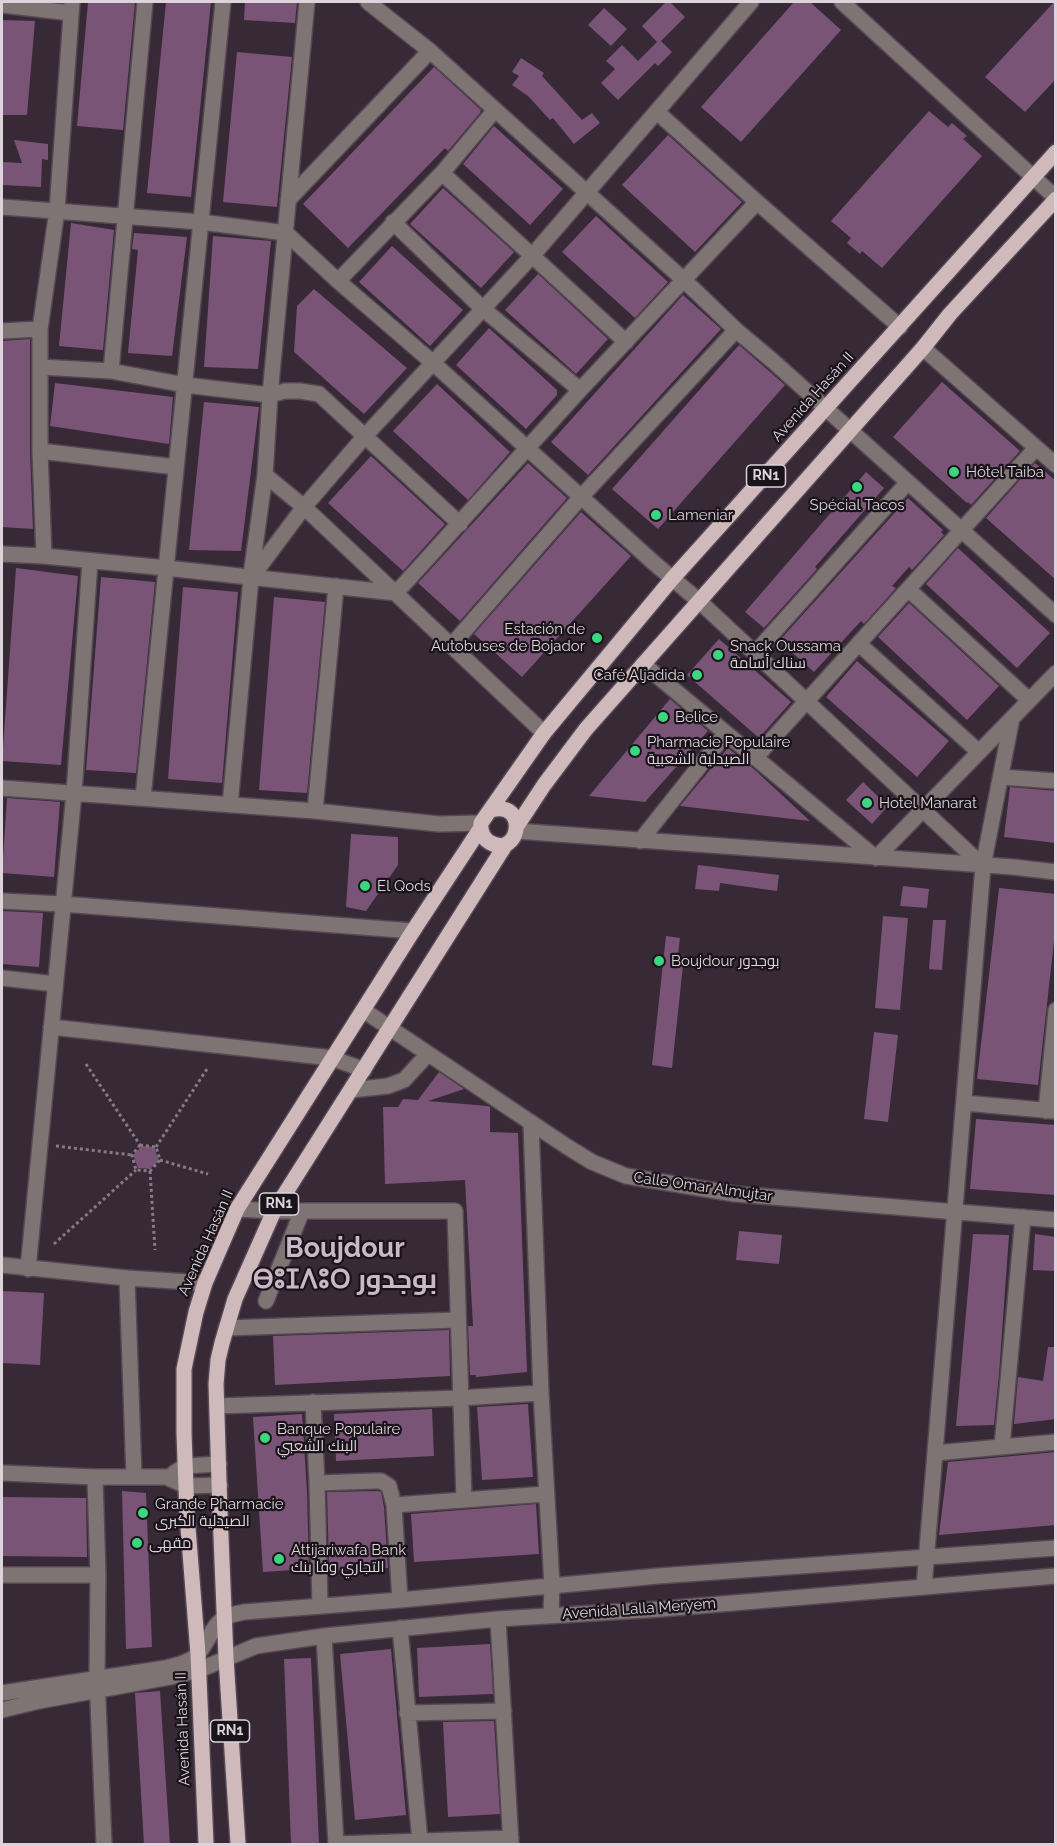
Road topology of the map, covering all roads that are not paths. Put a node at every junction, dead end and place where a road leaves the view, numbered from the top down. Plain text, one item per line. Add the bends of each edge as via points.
1 (145, 2) edge
2 (223, 2) edge
3 (307, 2) edge
4 (368, 2) edge
5 (751, 2) edge
6 (842, 2) edge
7 (2, 5) edge
8 (71, 7) edge
9 (429, 51) junction
10 (495, 110) junction
11 (657, 112) junction
12 (1056, 152) edge
13 (442, 173) junction
14 (1032, 178) junction
15 (587, 194) junction
16 (1056, 198) edge
17 (288, 200) junction
18 (757, 202) junction
19 (2, 207) edge
20 (57, 210) junction
21 (125, 216) junction
22 (201, 222) junction
23 (393, 222) junction
24 (286, 233) junction
25 (532, 256) junction
26 (338, 281) junction
27 (685, 281) junction
28 (482, 308) junction
29 (900, 327) junction
30 (40, 329) junction
31 (736, 330) junction
32 (2, 331) edge
33 (626, 342) junction
34 (923, 348) junction
35 (432, 362) junction
36 (41, 367) junction
37 (111, 371) junction
38 (185, 385) junction
39 (580, 390) junction
40 (270, 395) junction
41 (827, 409) junction
42 (850, 430) junction
43 (365, 436) junction
44 (1036, 448) junction
45 (528, 449) junction
46 (40, 452) junction
47 (1056, 465) edge
48 (176, 467) junction
49 (266, 475) junction
50 (908, 482) junction
51 (581, 497) junction
52 (304, 507) junction
53 (460, 524) junction
54 (961, 530) junction
55 (2, 554) edge
56 (44, 556) junction
57 (90, 561) junction
58 (166, 568) junction
59 (251, 578) junction
60 (672, 579) junction
61 (336, 585) junction
62 (908, 589) junction
63 (396, 593) junction
64 (699, 601) junction
65 (1056, 615) edge
66 (859, 644) junction
67 (451, 646) junction
68 (755, 653) junction
69 (643, 664) junction
70 (1056, 673) edge
71 (1029, 700) junction
72 (806, 701) junction
73 (1012, 718) junction
74 (544, 733) junction
75 (726, 733) junction
76 (979, 752) junction
77 (755, 758) junction
78 (1001, 777) junction
79 (1056, 781) edge
80 (2, 788) edge
81 (74, 793) junction
82 (143, 798) junction
83 (230, 805) junction
84 (923, 809) junction
85 (491, 810) junction
86 (315, 811) junction
87 (480, 826) junction
88 (517, 829) junction
89 (640, 840) junction
90 (506, 844) junction
91 (876, 858) junction
92 (983, 866) junction
93 (1056, 872) edge
94 (2, 901) edge
95 (62, 904) junction
96 (413, 931) junction
97 (2, 978) edge
98 (55, 984) junction
99 (363, 1010) junction
100 (1056, 1010) edge
101 (51, 1027) junction
102 (390, 1028) junction
103 (428, 1054) junction
104 (332, 1058) junction
105 (364, 1070) junction
106 (351, 1089) junction
107 (964, 1103) junction
108 (1051, 1111) edge
109 (531, 1124) junction
110 (237, 1209) junction
111 (274, 1211) junction
112 (302, 1211) junction
113 (955, 1212) junction
114 (1023, 1217) junction
115 (1056, 1220) edge
116 (2, 1265) edge
117 (28, 1269) junction
118 (127, 1278) junction
119 (205, 1283) junction
120 (266, 1301) dead end
121 (457, 1320) junction
122 (226, 1328) junction
123 (541, 1393) junction
124 (460, 1398) junction
125 (313, 1402) junction
126 (217, 1406) junction
127 (1056, 1442) edge
128 (1002, 1446) junction
129 (935, 1454) junction
130 (219, 1464) junction
131 (185, 1466) junction
132 (2, 1473) edge
133 (95, 1477) junction
134 (134, 1477) junction
135 (166, 1477) junction
136 (317, 1483) junction
137 (220, 1485) junction
138 (186, 1486) junction
139 (546, 1494) junction
140 (464, 1500) junction
141 (394, 1505) junction
142 (1056, 1548) edge
143 (927, 1558) junction
144 (2, 1575) edge
145 (98, 1575) junction
146 (1056, 1576) edge
147 (552, 1585) junction
148 (924, 1587) junction
149 (400, 1600) junction
150 (320, 1606) junction
151 (551, 1615) junction
152 (224, 1617) junction
153 (498, 1619) junction
154 (400, 1628) junction
155 (324, 1636) junction
156 (198, 1654) junction
157 (226, 1658) junction
158 (199, 1670) junction
159 (97, 1684) junction
160 (2, 1694) edge
161 (2, 1710) edge
162 (504, 1711) junction
163 (407, 1713) junction
164 (420, 1841) junction
165 (511, 1841) edge
166 (336, 1844) edge
167 (104, 1845) edge
168 (206, 1845) edge
169 (238, 1845) edge

1 - 21 street
2 - 22 street
3 - 17 street
4 - 9 street
5 - 11 street
6 - 14 street
7 - 8 street
8 - 20 street
9 - 10 street
9 - 17 street
10 - 13 street
10 - 15 street
11 - 15 street
11 - 18 street
12 - 14 main road, Avenida Hasán II / RN1
13 - 23 street
13 - 25 street
14 - 16 street
14 - 29 main road, Avenida Hasán II / RN1
15 - 25 street
15 - 27 street
16 - 34 main road, RN1
17 - 24 street
18 - 27 street
18 - 29 street
19 - 20 street
20 - 21 street
20 - 30 street
21 - 22 street
21 - 37 street
22 - 24 street
22 - 38 street
23 - 26 street
23 - 28 street
24 - 26 street
24 - 40 street
25 - 28 street
25 - 33 street
26 - 35 street
27 - 31 street
27 - 33 street
28 - 35 street
28 - 39 street
29 - 41 main road, Avenida Hasán II / RN1
30 - 32 street
30 - 36 street
31 - 41 street
31 - 51 street
33 - 39 street
34 - 42 main road, RN1
34 - 44 street
35 - 43 street
35 - 45 street
36 - 37 street
36 - 46 street
37 - 38 street
38 - 40 street
38 - 48 street
39 - 45 street
40 - 43 street via 285,391 319,394
40 - 49 street
41 - 42 street
41 - 60 main road, Avenida Hasán II / RN1
42 - 50 street
42 - 64 main road, RN1
43 - 52 street
43 - 53 street
44 - 47 street
44 - 54 street
45 - 51 street
45 - 53 street
46 - 48 street
46 - 56 street
48 - 58 street
49 - 52 street
49 - 59 street
50 - 54 street
50 - 68 street
51 - 60 street
51 - 67 street
52 - 59 street
52 - 63 street
53 - 63 street
54 - 62 street
54 - 65 street
55 - 56 street
56 - 57 street
57 - 58 street
57 - 81 street
58 - 59 street
58 - 82 street
59 - 61 street
59 - 83 street
60 - 64 street
60 - 74 main road, Avenida Hasán II / RN1
61 - 63 street
61 - 86 street
62 - 66 street
62 - 71 street
63 - 67 street
64 - 68 street
64 - 69 main road, RN1
66 - 72 street
66 - 76 street
67 - 74 street
68 - 72 street
69 - 75 street
69 - 88 main road, RN1 via 586,729
70 - 71 street
71 - 73 street
72 - 77 street
72 - 84 street
73 - 76 street
73 - 78 street
74 - 85 main road, Avenida Hasán II / RN1
75 - 77 street
75 - 89 street
76 - 84 street
77 - 91 street
78 - 79 street
78 - 92 street
80 - 81 street
81 - 82 street
81 - 95 street
82 - 83 street
83 - 86 street
84 - 91 street
84 - 92 street
85 - 87 main road, RN1
85 - 88 main road via 513,815
86 - 87 street
87 - 90 main road via 489,843
87 - 96 main road, Avenida Hasán II / RN1
88 - 89 street
88 - 90 main road, RN1
89 - 91 street
90 - 102 main road, RN1
91 - 92 street
92 - 93 street
92 - 107 street
94 - 95 street
95 - 96 street
95 - 98 street
96 - 99 main road, Avenida Hasán II / RN1
97 - 98 street
98 - 101 street
99 - 102 street, Calle Omar Almujtar
99 - 104 main road, Avenida Hasán II / RN1
100 - 108 street
101 - 104 street
101 - 117 street
102 - 103 street, Calle Omar Almujtar
102 - 105 main road, RN1
103 - 106 street via 404,1080 388,1086
103 - 109 street, Calle Omar Almujtar
104 - 105 street
104 - 110 main road, Avenida Hasán II / RN1
105 - 106 main road, RN1
106 - 111 main road, RN1
107 - 108 street
107 - 113 street
109 - 113 street, Calle Omar Almujtar via 592,1162 626,1176 735,1194
109 - 123 street
110 - 111 street
110 - 119 main road, Avenida Hasán II / RN1
111 - 112 street
111 - 122 main road, RN1
112 - 120 street
112 - 121 street via 455,1211
113 - 114 street, Calle Omar Almujtar
113 - 129 street
114 - 115 street, Calle Omar Almujtar
114 - 128 street
116 - 117 street
117 - 118 street
118 - 119 street
118 - 134 street
119 - 131 main road, Avenida Hasán II / RN1 via 184,1369
121 - 122 street
121 - 124 street
122 - 126 main road, RN1 via 218,1360
123 - 124 street
123 - 139 street
124 - 125 street
124 - 140 street
125 - 126 street
125 - 136 street
126 - 130 main road, RN1
127 - 128 street
128 - 129 street
129 - 143 street
130 - 131 street
130 - 137 main road, RN1
131 - 135 street
131 - 138 main road, Avenida Hasán II / RN1
132 - 133 street
133 - 134 street
133 - 145 street
134 - 135 street
135 - 138 street
136 - 141 street via 381,1481 392,1490
136 - 150 street
137 - 138 street
137 - 152 main road, RN1
138 - 156 main road, Avenida Hasán II / RN1
139 - 140 street
139 - 147 street
140 - 141 street
141 - 149 street
142 - 143 street, Avenida Lalla Meryem
143 - 147 street, Avenida Lalla Meryem
143 - 148 street
144 - 145 street
145 - 159 street
146 - 148 street, Avenida Lalla Meryem
147 - 149 street, Avenida Lalla Meryem
147 - 151 street
148 - 151 street, Avenida Lalla Meryem
149 - 150 street, Avenida Lalla Meryem
150 - 152 street, Avenida Lalla Meryem
151 - 153 street, Avenida Lalla Meryem
152 - 156 street
152 - 157 main road, RN1
153 - 154 street, Avenida Lalla Meryem
153 - 162 street
154 - 155 street, Avenida Lalla Meryem
154 - 163 street
155 - 157 street, Avenida Lalla Meryem via 256,1646
155 - 166 street
156 - 158 main road, Avenida Hasán II / RN1
156 - 159 street via 182,1664
157 - 158 street, Avenida Lalla Meryem
157 - 169 main road, RN1
158 - 159 street, Avenida Lalla Meryem
158 - 168 main road, Avenida Hasán II / RN1
159 - 160 street
159 - 161 street
159 - 167 street
162 - 163 street
162 - 165 street
163 - 164 street
164 - 165 street
164 - 166 street

